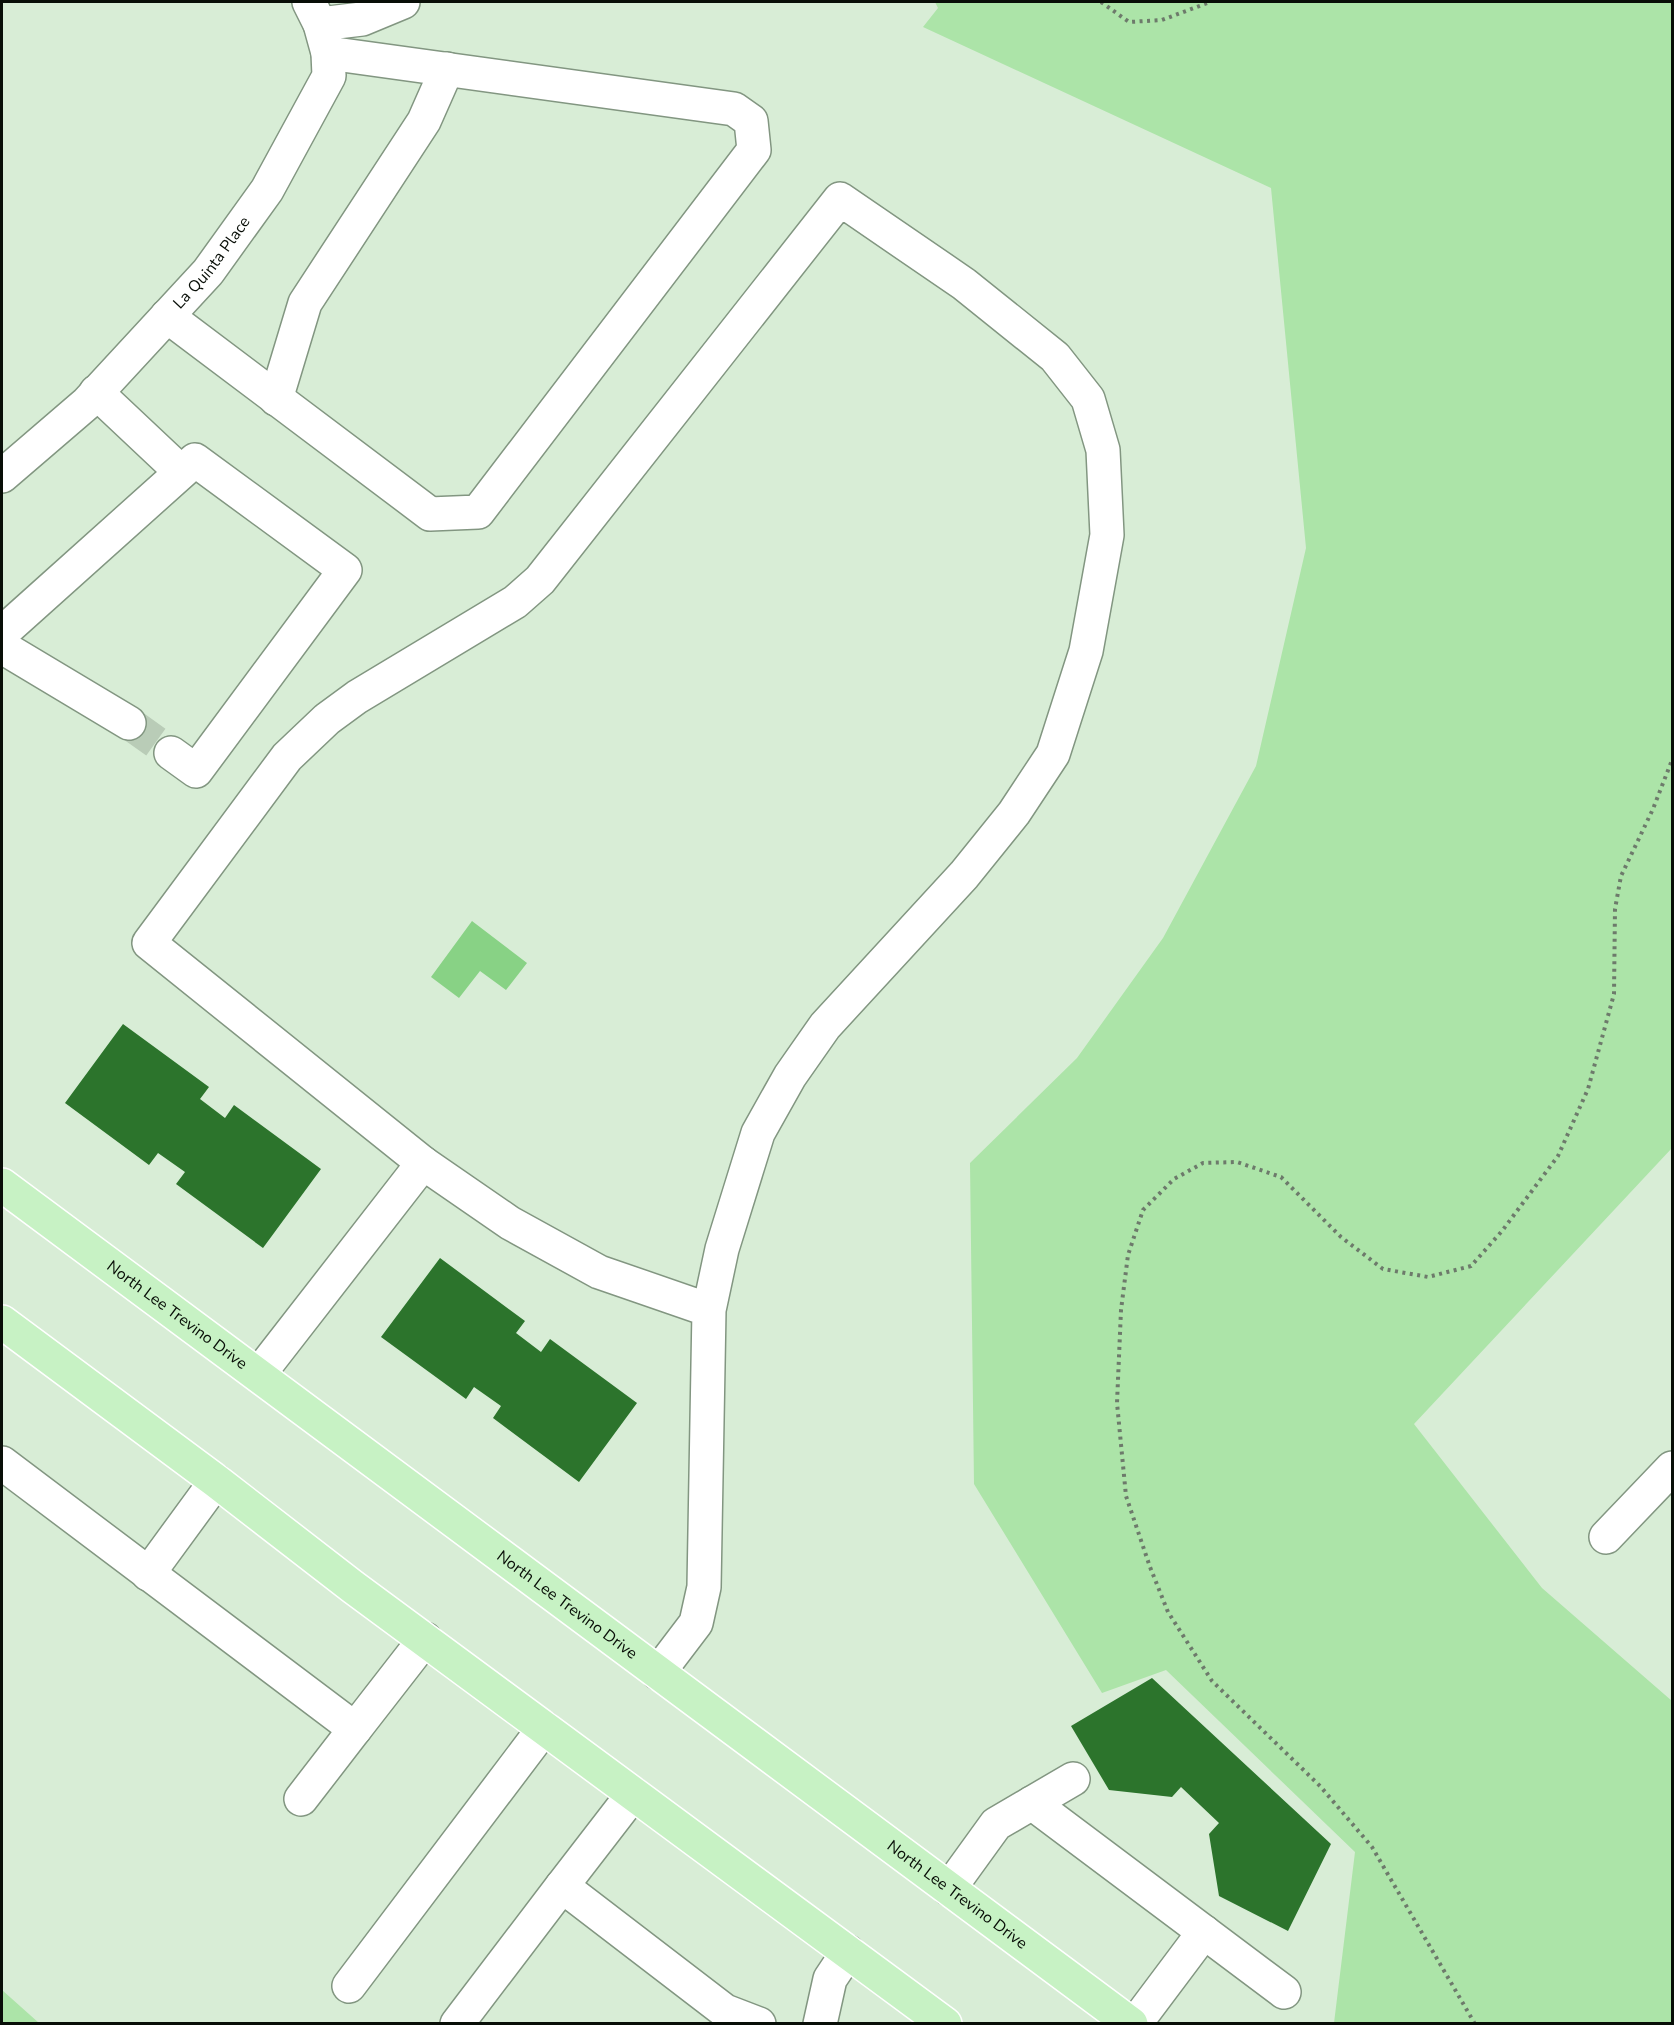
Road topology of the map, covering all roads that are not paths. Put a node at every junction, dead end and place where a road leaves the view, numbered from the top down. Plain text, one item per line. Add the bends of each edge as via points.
1 (403, 2) edge
2 (319, 26) edge
3 (447, 69) junction
4 (167, 316) junction
5 (96, 392) junction
6 (276, 399) junction
7 (181, 472) junction
8 (2, 476) edge
9 (2, 633) edge
10 (2, 647) edge
11 (129, 723) tunnel mouth
12 (184, 762) dead end
13 (423, 1163) junction
14 (2, 1185) edge
15 (709, 1310) junction
16 (2, 1322) edge
17 (259, 1374) junction
18 (2, 1463) edge
19 (1672, 1468) edge
20 (216, 1481) junction
21 (1606, 1537) dead end
22 (148, 1574) junction
23 (425, 1639) junction
24 (658, 1673) junction
25 (544, 1728) junction
26 (355, 1729) junction
27 (1073, 1779) dead end
28 (633, 1794) junction
29 (301, 1799) dead end
30 (1032, 1803) junction
31 (562, 1886) junction
32 (949, 1889) junction
33 (1204, 1932) junction
34 (848, 1952) junction
35 (349, 1986) dead end
36 (1284, 1992) dead end
37 (457, 2024) edge
38 (759, 2024) edge
39 (820, 2024) edge
40 (945, 2024) edge
41 (1133, 2024) edge

1 - 2 street via 362,19
2 - 3 street
2 - 4 street, La Quinta Place via 329,76 267,190 208,272
3 - 6 street via 424,121 305,303
3 - 6 street via 734,109 751,121 754,150 478,512 430,513
4 - 5 street, La Quinta Place
4 - 6 street
5 - 7 street
5 - 8 street, La Quinta Place
7 - 9 street
7 - 12 street via 195,460 345,570
10 - 11 street
13 - 15 street via 510,1223 599,1272
13 - 15 street via 149,943 287,757 319,727 357,697 515,602 540,580 840,199 964,284 1055,357 1088,399 1103,450 1107,535 1086,651 1053,754 1014,813 964,875 825,1026 790,1076 758,1133 722,1249
13 - 17 street
14 - 17 main road, North Lee Trevino Drive
15 - 24 street via 704,1587 696,1623
16 - 20 main road
17 - 24 main road, North Lee Trevino Drive
18 - 22 street
19 - 21 street
20 - 22 street
20 - 23 main road
22 - 26 street
23 - 25 main road
23 - 26 street
24 - 32 main road, North Lee Trevino Drive
25 - 28 main road
25 - 35 street
26 - 29 street
27 - 30 street
28 - 31 street
28 - 34 main road
30 - 32 street via 996,1824
30 - 33 street
31 - 37 street
31 - 38 street via 725,2011
32 - 41 main road, North Lee Trevino Drive
33 - 36 street
33 - 41 street
34 - 39 street via 830,1979
34 - 40 main road

